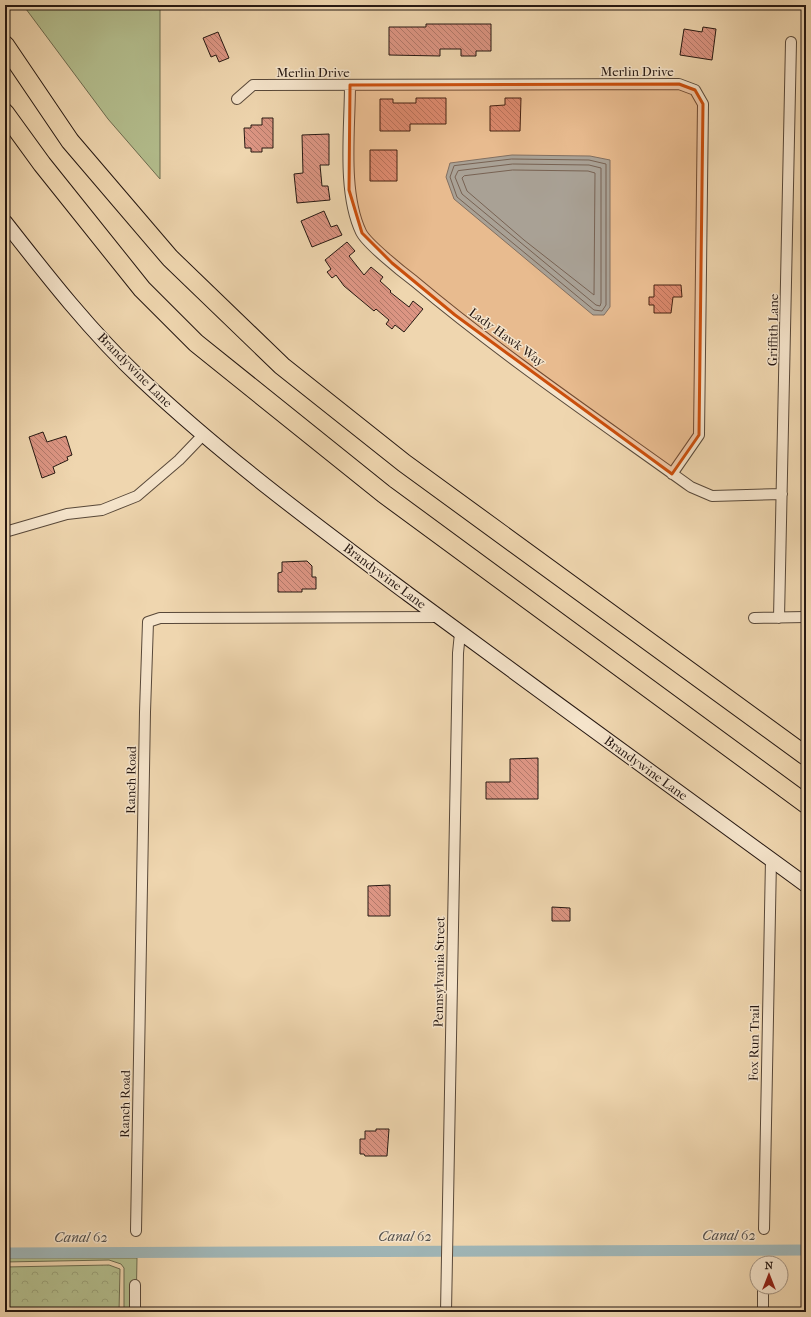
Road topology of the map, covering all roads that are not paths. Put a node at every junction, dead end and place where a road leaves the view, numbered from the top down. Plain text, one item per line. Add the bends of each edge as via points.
1 (791, 42) dead end
2 (5, 45) edge
3 (350, 85) junction
4 (238, 99) dead end
5 (5, 113) edge
6 (5, 222) edge
7 (203, 435) junction
8 (672, 474) junction
9 (782, 494) junction
10 (5, 532) edge
11 (439, 617) junction
12 (806, 617) edge
13 (754, 618) dead end
14 (779, 618) junction
15 (460, 633) junction
16 (806, 756) edge
17 (806, 804) edge
18 (771, 859) junction
19 (806, 885) edge
20 (764, 1229) dead end
21 (136, 1231) dead end
22 (135, 1285) dead end
23 (764, 1295) edge
24 (135, 1312) edge
25 (446, 1312) edge
26 (763, 1312) edge

1 - 9 street, Griffith Lane
2 - 16 highway via 70,141 165,253 282,366 404,463
3 - 4 street, Merlin Drive via 252,85
3 - 8 street, Lady Hawk Way via 349,190 352,210 362,233 392,263 455,316
3 - 8 street, Merlin Drive via 679,84 695,90 703,104 700,435
5 - 17 highway via 42,164 142,289 196,343 384,494
6 - 7 street, Brandywine Lane via 70,304 140,379
7 - 10 street via 179,460 137,496 102,510 67,514
7 - 11 street, Brandywine Lane via 301,514
8 - 9 street, Lady Hawk Way via 691,487 712,496
9 - 14 street, Griffith Lane
11 - 15 street, Brandywine Lane
11 - 21 street, Ranch Road via 160,618 148,622 144,720
12 - 14 street
13 - 14 street
15 - 18 street, Brandywine Lane
15 - 25 street, Pennsylvania Street
18 - 19 street, Brandywine Lane
18 - 20 street, Fox Run Trail
22 - 24 street
23 - 26 street

